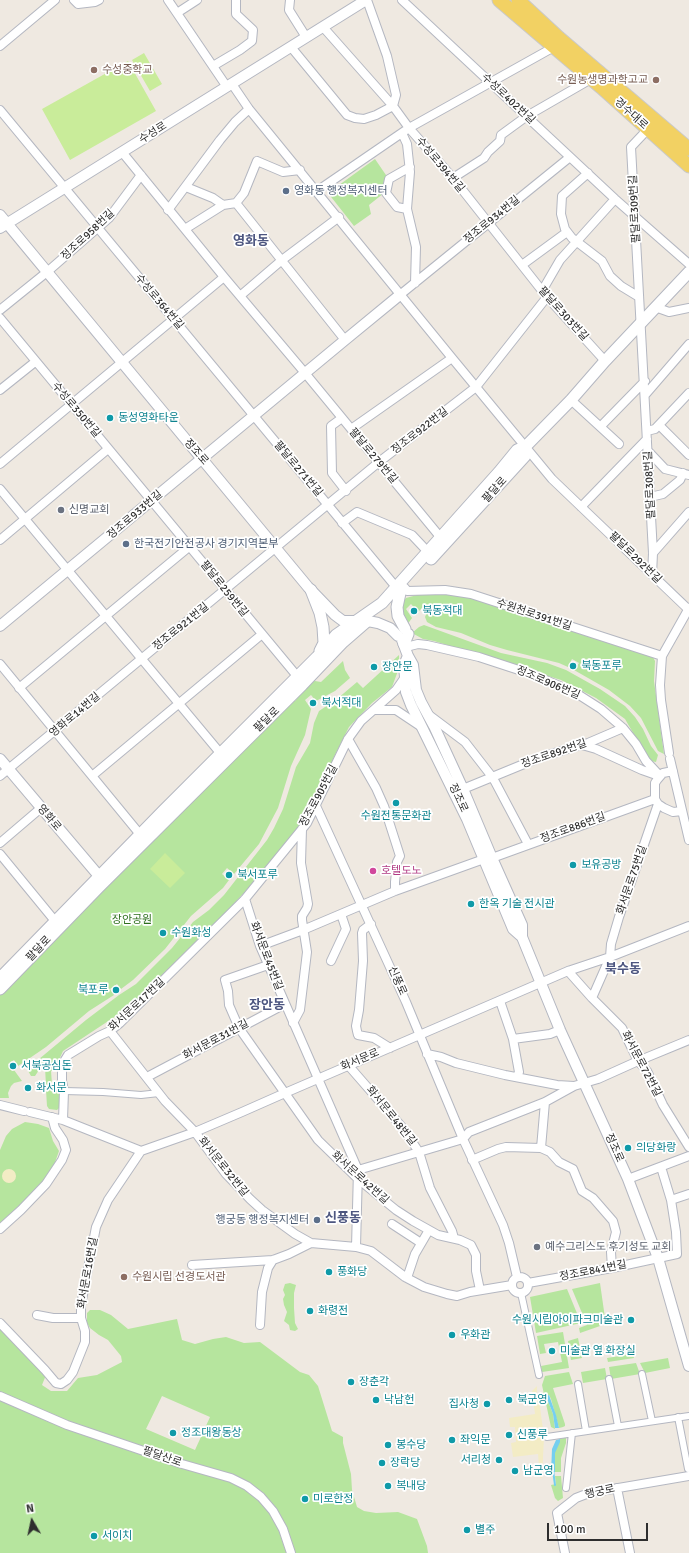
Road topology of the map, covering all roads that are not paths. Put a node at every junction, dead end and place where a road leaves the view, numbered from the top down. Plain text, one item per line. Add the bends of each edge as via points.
1 (55, 0) edge
2 (74, 0) edge
3 (99, 0) edge
4 (168, 0) edge
5 (197, 0) edge
6 (236, 0) edge
7 (290, 0) edge
8 (366, 0) edge
9 (402, 0) edge
10 (499, 0) edge
11 (518, 0) edge
12 (177, 13) junction
13 (323, 27) junction
14 (306, 37) junction
15 (0, 46) edge
16 (291, 47) junction
17 (554, 48) junction
18 (213, 66) junction
19 (591, 79) junction
20 (491, 83) junction
21 (229, 85) junction
22 (393, 106) junction
23 (249, 108) junction
24 (0, 110) edge
25 (527, 116) junction
26 (409, 128) junction
27 (648, 129) junction
28 (402, 133) junction
29 (689, 149) edge
30 (122, 152) junction
31 (570, 157) junction
32 (689, 166) edge
33 (410, 167) junction
34 (300, 170) junction
35 (588, 173) junction
36 (141, 175) junction
37 (453, 178) junction
38 (186, 187) junction
39 (65, 188) junction
40 (317, 191) junction
41 (615, 198) junction
42 (236, 203) junction
43 (223, 205) junction
44 (407, 209) junction
45 (168, 210) junction
46 (0, 215) edge
47 (635, 215) junction
48 (339, 217) junction
49 (488, 223) junction
50 (3, 226) edge
51 (98, 228) junction
52 (185, 229) junction
53 (567, 232) junction
54 (576, 241) junction
55 (282, 260) junction
56 (689, 264) edge
57 (522, 265) junction
58 (47, 272) junction
59 (689, 272) edge
60 (224, 277) junction
61 (415, 283) junction
62 (402, 294) junction
63 (544, 294) junction
64 (240, 296) junction
65 (640, 297) junction
66 (655, 307) junction
67 (689, 308) edge
68 (0, 310) edge
69 (0, 318) edge
70 (174, 320) junction
71 (641, 322) junction
72 (345, 340) junction
73 (689, 344) edge
74 (452, 358) junction
75 (605, 361) junction
76 (36, 362) junction
77 (122, 363) junction
78 (305, 373) junction
79 (644, 381) junction
80 (476, 387) junction
81 (0, 390) edge
82 (689, 393) edge
83 (645, 395) junction
84 (571, 400) junction
85 (71, 405) junction
86 (254, 416) junction
87 (342, 418) junction
88 (658, 425) junction
89 (601, 426) junction
90 (351, 429) junction
91 (647, 435) junction
92 (619, 444) dead end
93 (526, 446) junction
94 (108, 449) junction
95 (648, 451) junction
96 (689, 454) edge
97 (202, 459) junction
98 (379, 462) junction
99 (0, 464) edge
100 (686, 474) edge
101 (0, 489) edge
102 (346, 491) junction
103 (650, 497) junction
104 (152, 501) junction
105 (328, 505) junction
106 (581, 507) junction
107 (689, 512) edge
108 (25, 519) junction
109 (342, 523) junction
110 (441, 538) junction
111 (0, 540) edge
112 (189, 547) junction
113 (276, 548) junction
114 (428, 552) junction
115 (653, 553) junction
116 (67, 570) junction
117 (652, 575) junction
118 (226, 590) junction
119 (311, 590) junction
120 (400, 590) junction
121 (689, 609) edge
122 (106, 616) junction
123 (368, 621) junction
124 (356, 622) junction
125 (0, 626) edge
126 (261, 634) junction
127 (404, 641) junction
128 (662, 656) junction
129 (317, 657) junction
130 (142, 660) junction
131 (0, 664) edge
132 (297, 676) junction
133 (405, 678) junction
134 (19, 688) junction
135 (179, 704) junction
136 (374, 710) junction
137 (428, 715) junction
138 (623, 728) junction
139 (424, 730) junction
140 (55, 731) junction
141 (348, 739) junction
142 (582, 745) junction
143 (221, 754) junction
144 (0, 759) edge
145 (8, 769) junction
146 (673, 770) junction
147 (0, 776) edge
148 (92, 776) junction
149 (660, 776) junction
150 (493, 778) junction
151 (463, 789) junction
152 (657, 801) junction
153 (316, 806) junction
154 (41, 808) junction
155 (682, 811) junction
156 (302, 829) junction
157 (143, 838) junction
158 (689, 840) edge
159 (0, 843) edge
160 (528, 844) junction
161 (0, 854) edge
162 (488, 859) junction
163 (99, 876) junction
164 (396, 891) junction
165 (245, 899) junction
166 (362, 905) junction
167 (341, 914) junction
168 (55, 921) junction
169 (371, 924) junction
170 (689, 926) edge
171 (303, 930) junction
172 (260, 946) junction
173 (610, 957) junction
174 (330, 961) dead end
175 (268, 965) junction
176 (568, 971) junction
177 (0, 978) edge
178 (541, 983) junction
179 (0, 989) edge
180 (592, 998) junction
181 (500, 1001) junction
182 (285, 1004) junction
183 (293, 1023) junction
184 (239, 1028) junction
185 (560, 1030) junction
186 (110, 1032) junction
187 (419, 1035) junction
188 (513, 1039) junction
189 (689, 1040) edge
190 (390, 1048) junction
191 (427, 1054) junction
192 (638, 1061) junction
193 (348, 1065) junction
194 (147, 1077) junction
195 (517, 1077) junction
196 (318, 1079) junction
197 (586, 1083) junction
198 (574, 1086) junction
199 (64, 1091) junction
200 (285, 1092) junction
201 (159, 1093) junction
202 (546, 1102) junction
203 (0, 1105) edge
204 (52, 1117) junction
205 (63, 1120) junction
206 (195, 1132) junction
207 (463, 1139) junction
208 (689, 1147) edge
209 (541, 1148) junction
210 (141, 1151) junction
211 (419, 1152) junction
212 (689, 1156) edge
213 (472, 1160) junction
214 (661, 1167) junction
215 (358, 1170) junction
216 (358, 1179) junction
217 (628, 1179) junction
218 (689, 1194) edge
219 (670, 1200) junction
220 (392, 1224) dead end
221 (0, 1229) edge
222 (429, 1230) junction
223 (454, 1238) junction
224 (311, 1243) junction
225 (422, 1243) junction
226 (356, 1247) junction
227 (658, 1258) junction
228 (273, 1260) junction
229 (192, 1264) dead end
230 (612, 1268) junction
231 (517, 1277) junction
232 (408, 1278) junction
233 (528, 1283) junction
234 (512, 1285) junction
235 (480, 1290) junction
236 (522, 1293) junction
237 (37, 1315) dead end
238 (81, 1318) junction
239 (0, 1324) edge
240 (260, 1325) dead end
241 (689, 1366) edge
242 (642, 1374) dead end
243 (539, 1375) dead end
244 (609, 1379) dead end
245 (578, 1384) dead end
246 (0, 1396) edge
247 (689, 1416) edge
248 (678, 1417) junction
249 (652, 1421) junction
250 (618, 1426) junction
251 (586, 1431) junction
252 (569, 1434) junction
253 (549, 1436) dead end
254 (688, 1473) edge
255 (566, 1488) dead end
256 (617, 1488) junction
257 (291, 1553) edge
258 (565, 1553) edge
259 (630, 1553) edge

1 - 15 street
2 - 3 street via 78,4
4 - 12 street, 팔달로292번길
5 - 12 street
6 - 18 street via 236,14 253,30 252,41
7 - 14 street via 289,10
8 - 13 street, 수성로
8 - 22 street, 수성로 via 387,56 396,96
9 - 20 street, 수성로402번길
10 - 17 main road, 경수대로
11 - 29 main road, 경수대로
12 - 18 street, 팔달로292번길
13 - 14 street, 수성로
13 - 22 street, 수성로394번길
14 - 16 street, 수성로
16 - 21 street, 수성로
16 - 22 street via 347,115 364,119
17 - 19 main road, 경수대로
17 - 20 street
18 - 21 street, 팔달로292번길
19 - 25 street
19 - 27 main road, 경수대로
20 - 25 street, 수성로402번길
20 - 26 street
21 - 23 street, 팔달로292번길
21 - 30 street, 수성로
22 - 26 street, 수성로394번길
23 - 34 street, 팔달로292번길
23 - 38 street via 220,140
24 - 39 street, 수성로364번길
25 - 31 street, 수성로402번길
25 - 37 street via 501,135 500,141 484,158
26 - 28 street
26 - 37 street, 수성로394번길
27 - 32 main road, 경수대로
27 - 47 street, 팔달로309번길 via 631,146
28 - 33 street via 407,144
28 - 40 street
30 - 36 street, 팔달로279번길
30 - 39 street, 수성로
31 - 35 street, 수성로402번길
31 - 49 street, 정조로934번길
33 - 44 street
33 - 44 street via 389,179 386,193 397,207
34 - 40 street, 팔달로292번길
34 - 42 street via 283,172 257,161 244,193
35 - 41 street, 수성로402번길
35 - 53 street via 562,196 561,214
36 - 45 street, 팔달로279번길
36 - 51 street, 정조로958번길 via 109,218
37 - 49 street, 수성로394번길
38 - 43 street
38 - 45 street
39 - 50 street, 수성로
39 - 51 street, 수성로364번길
40 - 48 street, 팔달로292번길
41 - 47 street, 수성로402번길
41 - 54 street
42 - 43 street
42 - 55 street
43 - 52 street
44 - 61 street via 416,247
45 - 52 street, 팔달로279번길
46 - 50 street, 정조로
47 - 56 street, 수성로402번길
47 - 65 street, 팔달로309번길
48 - 55 street
48 - 62 street, 팔달로292번길
49 - 57 street, 팔달로303번길
49 - 61 street, 정조로934번길
50 - 58 street, 정조로
51 - 58 street, 정조로958번길
51 - 70 street, 수성로364번길
52 - 60 street, 팔달로279번길
53 - 54 street
53 - 57 street
54 - 63 street via 560,260
54 - 65 street via 602,261 610,276
55 - 64 street
55 - 72 street
57 - 63 street, 팔달로303번길
58 - 68 street, 정조로958번길
58 - 77 street, 정조로
59 - 66 main road, 팔달로
60 - 64 street, 팔달로279번길
60 - 70 street
61 - 62 street, 정조로934번길
62 - 72 street, 정조로934번길
62 - 74 street, 팔달로292번길
63 - 75 street, 팔달로303번길
63 - 80 street, 정조로922번길
64 - 78 street, 팔달로279번길
65 - 71 street, 팔달로309번길
66 - 67 street via 669,312
66 - 71 main road, 팔달로
69 - 76 street, 수성로350번길
70 - 77 street
70 - 86 street, 수성로364번길
71 - 75 main road, 팔달로
71 - 79 street, 팔달로308번길
72 - 78 street, 정조로934번길
73 - 83 street
74 - 80 street, 팔달로292번길
74 - 90 street
75 - 84 main road, 팔달로
76 - 81 street
76 - 85 street, 수성로350번길
77 - 85 street
77 - 97 street, 정조로
78 - 86 street, 정조로934번길
78 - 87 street, 팔달로279번길
79 - 83 street, 팔달로308번길
79 - 89 street
80 - 93 street, 팔달로292번길
80 - 98 street, 정조로922번길
82 - 88 street
83 - 91 street, 팔달로308번길
84 - 89 street
84 - 93 main road, 팔달로
85 - 94 street, 수성로350번길
85 - 99 street
86 - 97 street, 정조로934번길
86 - 105 street, 팔달로271번길
87 - 90 street, 팔달로279번길
87 - 102 street via 331,426 332,473
88 - 91 street
88 - 96 street
89 - 92 street
90 - 98 street, 팔달로279번길
91 - 95 street, 팔달로308번길
91 - 106 street
93 - 106 street, 팔달로292번길 via 552,478
93 - 110 main road, 팔달로 via 517,450
93 - 120 main road, 팔달로 via 525,456
94 - 104 street, 수성로350번길
94 - 108 street
95 - 100 street via 665,469
95 - 103 street, 팔달로308번길
97 - 104 street, 정조로933번길
97 - 113 street, 정조로
98 - 102 street, 정조로922번길
98 - 110 street, 팔달로279번길
100 - 103 street via 663,494
101 - 108 street
102 - 105 street, 정조로922번길
103 - 115 street, 팔달로308번길
104 - 112 street, 팔달로259번길
104 - 116 street, 정조로933번길
105 - 109 street, 팔달로271번길
105 - 113 street, 정조로922번길
106 - 117 street, 팔달로292번길
107 - 115 street
108 - 111 street
108 - 116 street
109 - 114 street via 357,512 412,535
109 - 120 street, 팔달로271번길
110 - 114 main road, 팔달로
112 - 118 street, 팔달로259번길
112 - 122 street
113 - 118 street, 정조로921번길
113 - 119 street, 정조로
114 - 120 main road, 팔달로
115 - 117 street, 팔달로308번길
116 - 122 street
116 - 125 street, 정조로933번길
117 - 121 street, 팔달로292번길
118 - 126 street, 팔달로259번길
118 - 130 street, 정조로921번길
119 - 124 street, 정조로 via 343,621
119 - 129 main road via 323,627 324,643
120 - 123 main road, 팔달로
120 - 124 main road, 팔달로
120 - 127 main road via 397,607
120 - 128 street, 수원천로391번길 via 445,590 466,593
121 - 128 street
122 - 130 street
122 - 134 street
123 - 124 street, 정조로
123 - 127 street, 정조로 via 390,628
123 - 157 main road, 팔달로 via 343,642 302,686
124 - 129 main road, 팔달로 via 336,635
126 - 132 street, 팔달로259번길
126 - 135 street
127 - 133 street, 정조로
127 - 137 street, 정조로 via 413,665 416,690
127 - 138 street, 정조로906번길 via 479,657 534,675 576,692
128 - 146 street via 661,700
129 - 132 main road, 팔달로
130 - 135 street
130 - 140 street, 영화로14번길
131 - 134 street
132 - 143 main road, 팔달로
133 - 136 street, 정조로905번길
133 - 139 street, 정조로 via 406,692
134 - 140 street
135 - 143 street
135 - 148 street
136 - 139 street via 396,710
136 - 141 street, 정조로905번길 via 361,721
137 - 150 street via 465,742
137 - 151 street, 정조로
138 - 142 street, 정조로892번길
138 - 149 street, 정조로906번길
139 - 162 street, 정조로
140 - 145 street, 영화로14번길
140 - 148 street
141 - 153 street, 정조로905번길
141 - 164 street via 376,788 400,856 396,868
142 - 149 street
142 - 150 street, 정조로892번길 via 541,756
143 - 157 main road, 팔달로
144 - 145 street, 영화로
145 - 147 street, 영화로14번길
145 - 154 street, 영화로
146 - 149 street
146 - 155 street
148 - 157 street
149 - 152 street, 화서문로75번길 via 655,784
150 - 151 street, 정조로892번길
150 - 160 street
151 - 162 street, 정조로
152 - 155 street via 673,812
152 - 160 street, 정조로886번길
152 - 173 street, 화서문로75번길 via 619,917
153 - 156 street, 정조로905번길
153 - 166 street, 신풍로
154 - 159 street
154 - 163 street, 영화로
155 - 158 street
156 - 165 street, 정조로905번길
156 - 171 street via 301,863 308,904 302,916
157 - 163 main road, 팔달로
157 - 179 main road, 팔달로
160 - 162 street, 정조로886번길
161 - 168 street
162 - 164 street, 정조로886번길
162 - 178 street, 정조로 via 522,925 522,937
163 - 168 main road, 팔달로
164 - 166 street, 정조로886번길
165 - 172 street, 화서문로45번길
165 - 186 street, 화서문로17번길
166 - 167 street, 정조로886번길
166 - 169 street, 신풍로
167 - 171 street, 정조로886번길
167 - 174 street via 346,929
168 - 177 main road, 팔달로
169 - 187 street, 신풍로
169 - 190 street via 362,933 360,1010 356,1031 358,1035 374,1038
170 - 173 street, 화서문로
171 - 172 street, 정조로886번길
171 - 183 street via 307,952 305,973 300,1010
172 - 175 street, 화서문로45번길
173 - 176 street, 화서문로
173 - 180 street, 화서문로75번길
175 - 182 street, 화서문로45번길
175 - 184 street, 화서문로42번길 via 225,980 229,1005
176 - 178 street, 화서문로
176 - 180 street, 화서문로72번길
178 - 181 street, 화서문로
178 - 185 street, 정조로
180 - 192 street, 화서문로72번길 via 622,1028
181 - 187 street, 화서문로
181 - 188 street
182 - 183 street, 화서문로45번길
182 - 184 street, 화서문로31번길
183 - 196 street, 화서문로45번길
184 - 194 street, 화서문로31번길
184 - 200 street, 화서문로42번길
185 - 188 street via 550,1034
185 - 197 street, 정조로
186 - 194 street
186 - 199 street, 화서문로17번길 via 68,1055 62,1068
187 - 190 street, 화서문로
187 - 191 street, 신풍로
188 - 195 street via 519,1072
189 - 192 street
190 - 193 street, 화서문로
191 - 195 street
191 - 207 street, 신풍로
192 - 197 street
192 - 208 street, 화서문로72번길 via 647,1071 663,1105
193 - 196 street, 화서문로
193 - 211 street, 화서문로48번길 via 402,1127
194 - 201 street
195 - 198 street
196 - 200 street, 화서문로
196 - 215 street, 화서문로45번길
197 - 198 street
197 - 217 street, 정조로
198 - 202 street
199 - 201 street via 141,1095
199 - 205 street, 화서문로17번길
200 - 206 street, 화서문로
200 - 216 street, 화서문로42번길 via 318,1140
201 - 206 street
202 - 207 street via 469,1132
202 - 209 street
203 - 204 street
204 - 205 street
204 - 221 street via 66,1150 62,1160 46,1184
205 - 210 street
206 - 210 street, 화서문로
206 - 224 street, 화서문로32번길 via 226,1174 250,1199 295,1234
207 - 211 street
207 - 213 street, 신풍로
209 - 213 street via 506,1147
209 - 230 street via 573,1169 582,1191 593,1198 613,1221 616,1232
210 - 238 street, 화서문로16번길 via 108,1200 96,1227 81,1305
211 - 215 street
211 - 223 street, 화서문로48번길 via 430,1188
212 - 214 street
213 - 231 street, 신풍로 via 503,1225
214 - 217 street
214 - 219 street
215 - 216 street
216 - 222 street, 화서문로42번길 via 396,1210
216 - 226 street
217 - 227 street, 정조로
218 - 219 street
219 - 227 street, 정조로841번길 via 677,1254
220 - 225 street
222 - 223 street, 화서문로42번길 via 438,1235
222 - 225 street
223 - 235 street, 화서문로42번길 via 471,1245 476,1255
224 - 226 street
224 - 228 street
225 - 232 street via 415,1254
226 - 232 street via 371,1251
227 - 230 street, 정조로841번길
227 - 241 street, 정조로
228 - 229 street
228 - 240 street via 268,1268 262,1292
230 - 233 street, 정조로841번길
231 - 233 street via 525,1278
231 - 234 street
232 - 235 street via 424,1287 457,1296
233 - 236 street via 528,1288
234 - 235 street
234 - 236 street via 514,1291
236 - 243 street
237 - 238 street
238 - 239 street, 화서문로16번길 via 85,1342 73,1372 61,1384 53,1381
242 - 249 street
244 - 250 street
245 - 251 street
246 - 257 street, 팔달산로 via 67,1425 231,1478 247,1486 273,1511 283,1529
247 - 248 street
248 - 249 street
248 - 254 street
249 - 250 street
250 - 251 street
251 - 252 street
252 - 253 street
252 - 255 street
254 - 256 street, 행궁로
256 - 258 street, 행궁로 via 576,1498 557,1513
256 - 259 street

